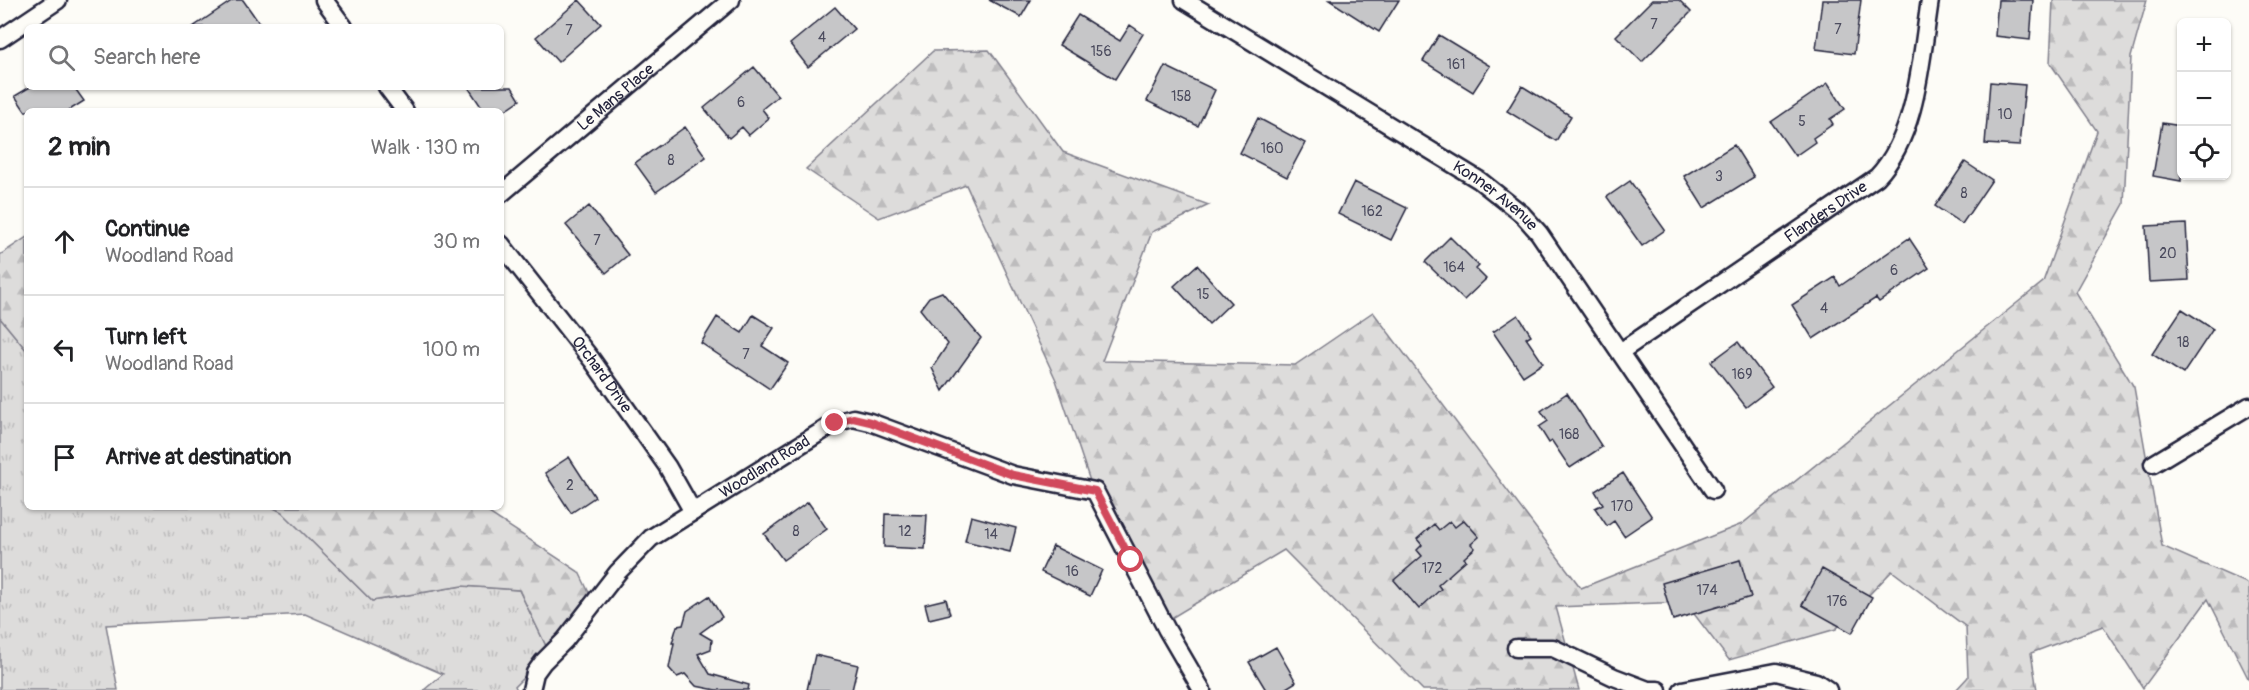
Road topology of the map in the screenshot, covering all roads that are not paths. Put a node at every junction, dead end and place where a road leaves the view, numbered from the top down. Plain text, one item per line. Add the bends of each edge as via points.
1 (58, 0) edge
2 (324, 0) edge
3 (731, 0) edge
4 (1184, 0) edge
5 (1930, 0) edge
6 (342, 24) edge
7 (0, 39) edge
8 (389, 90) edge
9 (403, 108) edge
10 (504, 191) edge
11 (504, 248) edge
12 (1620, 352) junction
13 (2249, 406) edge
14 (2153, 464) dead end
15 (1713, 490) dead end
16 (693, 512) junction
17 (1516, 648) dead end
18 (531, 690) edge
19 (1202, 690) edge
20 (1658, 690) edge
21 (1682, 690) edge
22 (1827, 690) edge

1 - 7 street
2 - 6 street
3 - 10 street, Le Mans Place
4 - 12 street, Konner Avenue via 1479,180 1522,214
5 - 12 street, Flanders Drive via 1911,114 1886,167 1877,177
8 - 9 street
11 - 16 street, Orchard Drive via 592,360 667,466
12 - 15 street, Konner Avenue
13 - 14 street
16 - 18 street, Woodland Road via 651,538 618,572 535,673
16 - 19 street, Woodland Road via 835,423 853,418 1013,475 1095,491
17 - 20 street via 1553,648 1614,677
21 - 22 street via 1776,672 1816,682

